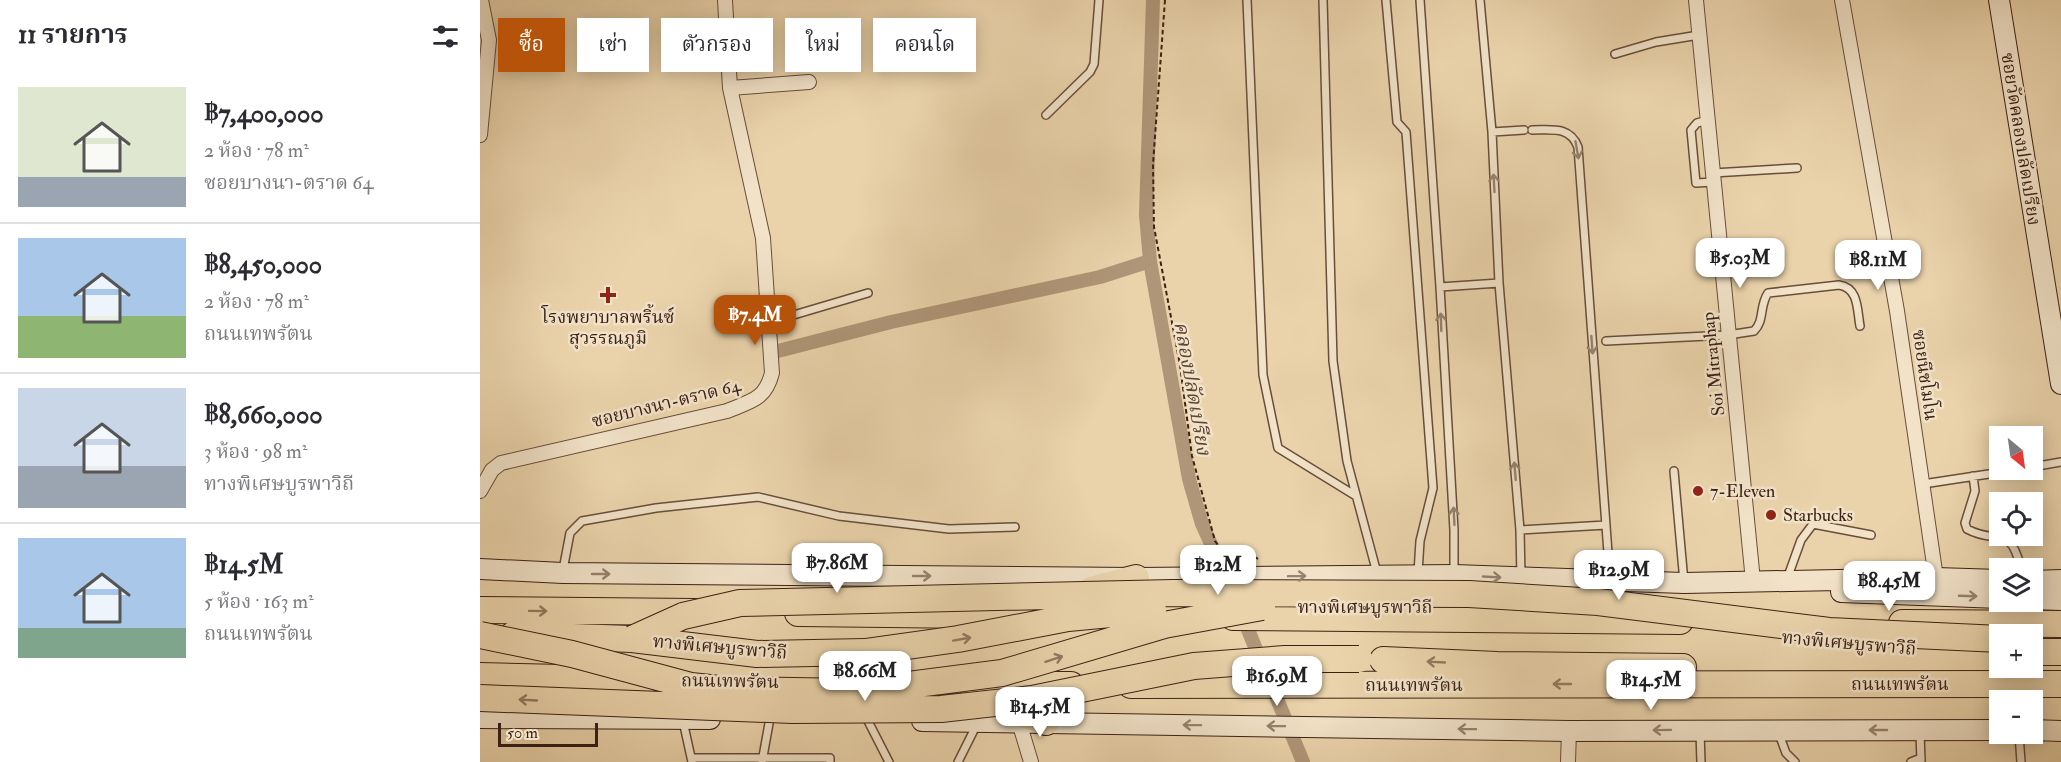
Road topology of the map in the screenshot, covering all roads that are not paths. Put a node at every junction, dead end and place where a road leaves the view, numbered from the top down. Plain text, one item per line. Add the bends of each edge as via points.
1 (481, 0) edge
2 (725, 0) edge
3 (1099, 0) edge
4 (1247, 0) edge
5 (1323, 0) edge
6 (1386, 0) edge
7 (1420, 0) edge
8 (1480, 0) edge
9 (1696, 0) edge
10 (1842, 0) edge
11 (1999, 0) edge
12 (1699, 34) junction
13 (1615, 54) dead end
14 (809, 82) dead end
15 (730, 88) junction
16 (1046, 116) dead end
17 (1708, 120) junction
18 (1524, 130) dead end
19 (1532, 130) dead end
20 (1492, 132) junction
21 (480, 135) edge
22 (1797, 168) dead end
23 (1713, 178) junction
24 (1499, 284) junction
25 (1440, 287) junction
26 (868, 293) dead end
27 (770, 322) junction
28 (1860, 326) dead end
29 (1728, 335) junction
30 (1606, 341) dead end
31 (2061, 384) edge
32 (2061, 462) edge
33 (2043, 465) edge
34 (1674, 471) dead end
35 (1989, 474) edge
36 (1973, 476) junction
37 (1923, 484) junction
38 (480, 491) edge
39 (1356, 496) junction
40 (1606, 525) junction
41 (1014, 527) dead end
42 (1520, 530) junction
43 (1871, 535) dead end
44 (2018, 558) edge
45 (480, 569) edge
46 (563, 573) junction
47 (1418, 575) junction
48 (1454, 575) junction
49 (1378, 576) junction
50 (1136, 578) junction
51 (1521, 578) junction
52 (1936, 578) junction
53 (1786, 580) junction
54 (1989, 580) edge
55 (2061, 580) edge
56 (1754, 581) junction
57 (2043, 581) edge
58 (1610, 582) junction
59 (1684, 583) junction
60 (1989, 598) edge
61 (2043, 599) edge
62 (2061, 600) edge
63 (480, 610) edge
64 (1259, 612) junction
65 (1001, 615) junction
66 (2061, 624) edge
67 (480, 634) edge
68 (1989, 638) edge
69 (632, 639) junction
70 (2043, 639) edge
71 (2061, 639) edge
72 (1989, 651) edge
73 (2043, 652) edge
74 (2061, 652) edge
75 (2061, 673) edge
76 (480, 676) edge
77 (2061, 684) edge
78 (943, 685) junction
79 (480, 698) edge
80 (480, 718) edge
81 (770, 718) junction
82 (682, 719) junction
83 (868, 721) junction
84 (978, 721) junction
85 (1019, 722) junction
86 (1046, 722) junction
87 (1700, 730) junction
88 (1778, 730) junction
89 (1920, 730) junction
90 (1989, 730) edge
91 (1569, 731) junction
92 (2020, 744) edge
93 (692, 760) edge
94 (762, 760) edge
95 (1921, 760) edge
96 (830, 762) edge
97 (889, 762) edge
98 (958, 762) edge
99 (1031, 762) edge
100 (1568, 762) edge
101 (1701, 762) edge
102 (1795, 762) edge
103 (1911, 762) edge
104 (2021, 762) edge

1 - 21 street via 489,40
2 - 15 street, ซอยบางนา-ตราด 64
3 - 16 lane via 1094,64
4 - 39 lane via 1263,375 1278,448
5 - 39 lane via 1333,361
6 - 47 lane via 1397,122 1406,132 1433,488 1420,541
7 - 25 lane
8 - 20 lane
9 - 12 street, Soi Mitraphap
10 - 37 street, ซอยนีชโมโน
11 - 31 main road, ซอยวัดคลองปลัดเปรียง
12 - 13 lane
12 - 17 street, Soi Mitraphap
14 - 15 street
15 - 27 street, ซอยบางนา-ตราด 64 via 763,238
17 - 23 street, Soi Mitraphap
17 - 23 lane via 1691,130 1696,183
18 - 20 lane
19 -> 40 lane via 1565,130 1574,135 1578,147
24 -> 20 lane
22 - 23 lane
23 - 29 street, Soi Mitraphap
24 - 25 lane
42 -> 24 lane
48 -> 25 lane
26 - 27 lane
27 - 38 street, ซอยบางนา-ตราด 64 via 772,373 764,394 754,400 727,411 501,463
28 - 29 lane via 1855,296 1849,288 1839,285 1768,294 1761,322 1754,331
29 - 30 lane
29 - 56 street, Soi Mitraphap
32 - 33 lane
34 - 59 lane
35 - 36 lane
36 - 37 lane
36 - 44 lane via 1975,491 1965,523 1967,529 2009,540
37 - 52 street, ซอยนีชโมโน
39 - 49 lane
40 - 42 lane
40 - 58 lane
41 - 46 lane via 949,529 839,516 758,496 582,520 570,533
42 - 51 lane
43 - 53 lane via 1813,524 1801,540
45 - 46 main road
46 -> 50 main road
47 - 48 main road
47 - 49 main road
48 -> 51 main road
50 -> 49 main road
50 - 65 highway
51 - 58 main road
52 - 53 main road
52 - 54 main road
53 - 56 main road
53 -> 60 main road via 1840,592
55 - 57 main road
56 - 59 main road
58 - 59 main road
61 - 62 main road
63 -> 65 highway
64 - 65 highway, bridge via 1210,617
64 - 66 highway
67 -> 64 highway, bridge via 691,686 854,692 1002,673 1164,625
69 -> 64 highway, ทางพิเศษบูรพาวิถี, bridge via 757,654 865,652 1104,614
64 - 72 highway, ทางพิเศษบูรพาวิถี via 1469,607 1597,615 1828,643
67 - 69 highway, ทางพิเศษบูรพาวิถี, bridge
68 - 69 highway, bridge via 1829,631 1598,602 1469,594 1274,592 740,603 683,616
70 - 71 highway
73 - 74 highway
75 -> 79 highway, ทางพิเศษบูรพาวิถี, bridge via 1274,659 1194,666 1032,699 941,709 792,710
76 - 78 highway, ถนนเทพรัตน
77 -> 78 highway, ถนนเทพรัตน
78 - 86 highway
80 - 82 main road, ถนนเทพรัตน
81 - 82 main road, ถนนเทพรัตน
81 - 83 main road, ถนนเทพรัตน
81 - 94 lane
82 - 93 lane
83 - 84 main road, ถนนเทพรัตน
83 - 97 lane
84 - 85 main road, ถนนเทพรัตน
84 - 98 lane
85 - 86 main road, ถนนเทพรัตน
85 - 99 street
91 -> 86 main road, ถนนเทพรัตน
87 - 88 main road, ถนนเทพรัตน
87 -> 91 main road, ถนนเทพรัตน
87 - 101 lane
89 -> 88 main road, ถนนเทพรัตน
88 - 102 lane via 1786,753
89 - 90 main road, ถนนเทพรัตน
89 - 95 lane
91 - 100 street
92 - 104 lane
93 - 94 lane
94 - 96 lane via 830,758
95 - 103 lane

